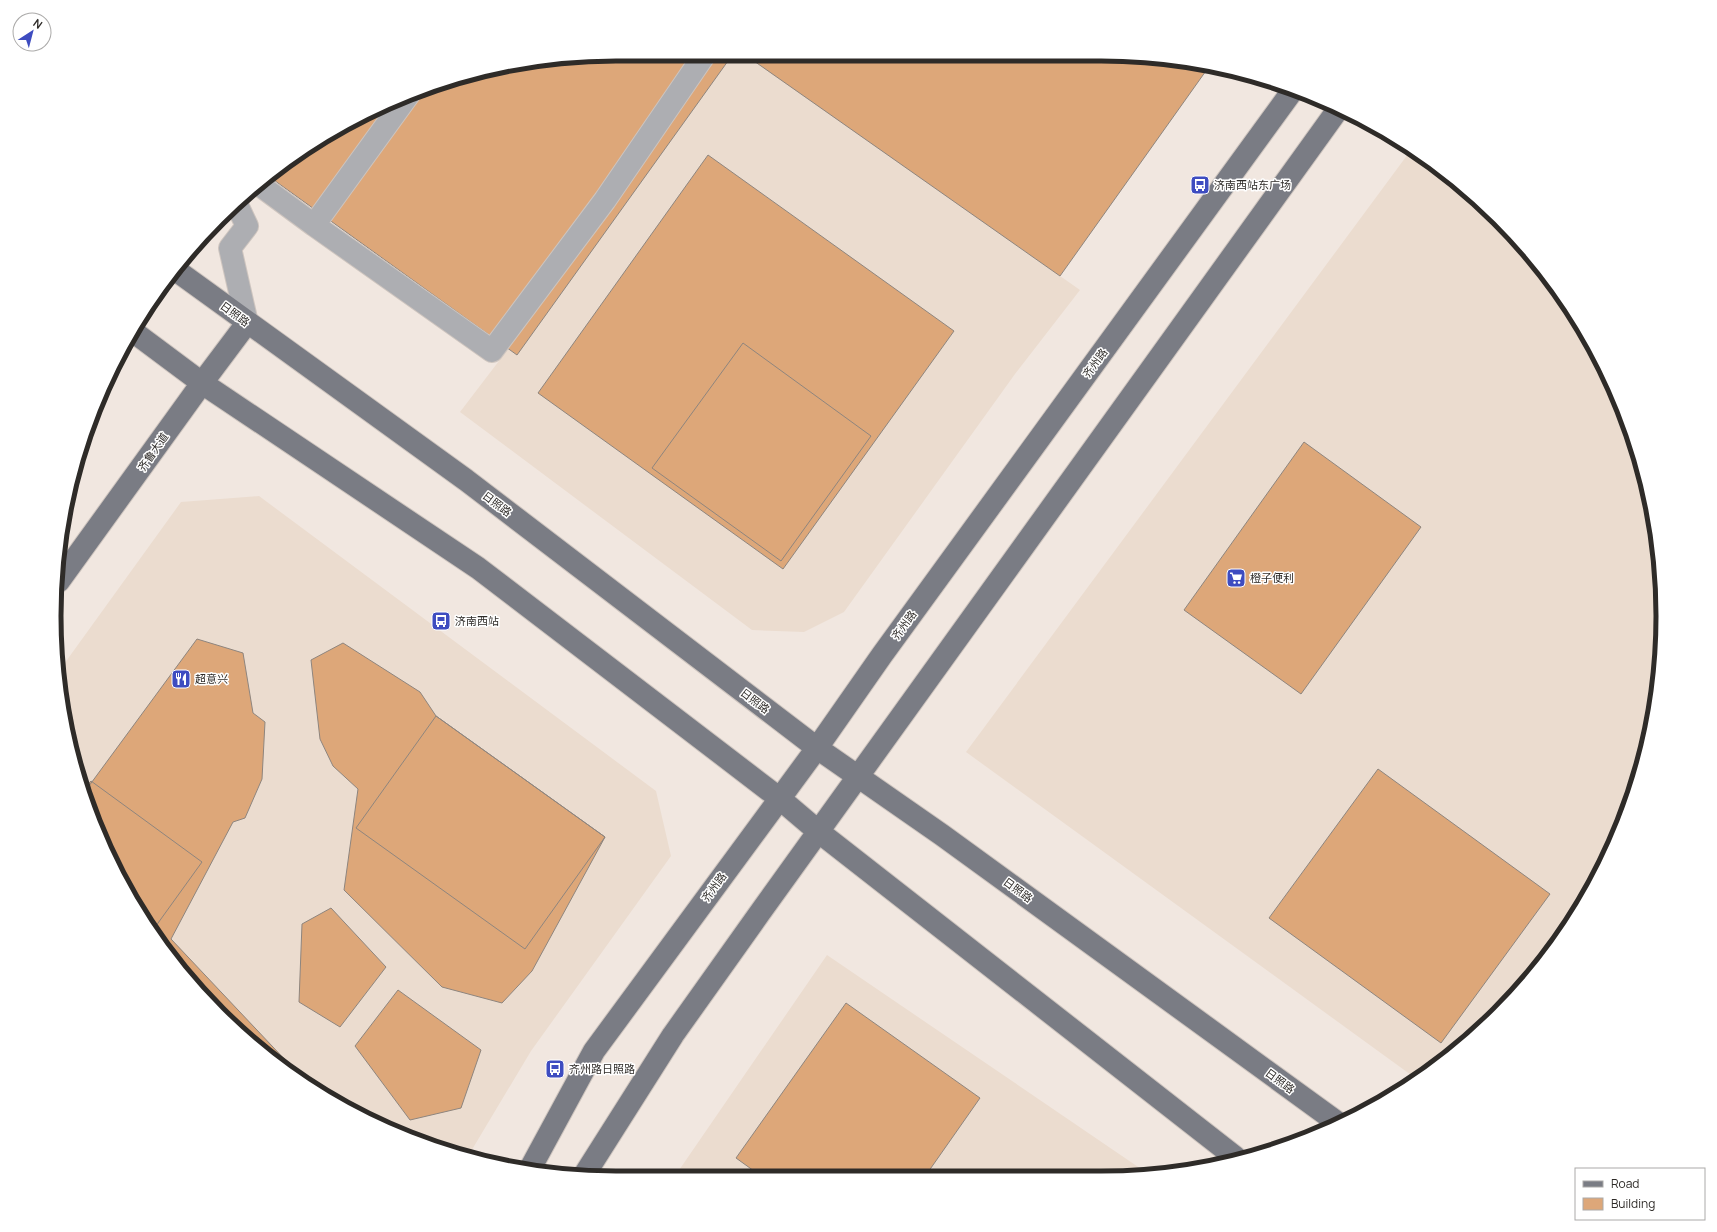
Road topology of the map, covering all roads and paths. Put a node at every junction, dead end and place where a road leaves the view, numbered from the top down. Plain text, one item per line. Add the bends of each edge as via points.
1 (700, 61) edge
2 (1289, 94) edge
3 (402, 104) edge
4 (1335, 113) edge
5 (269, 192) edge
6 (250, 199) edge
7 (239, 209) edge
8 (314, 224) junction
9 (180, 273) edge
10 (247, 323) junction
11 (137, 335) edge
12 (202, 383) junction
13 (62, 576) edge
14 (817, 748) junction
15 (859, 778) junction
16 (779, 798) junction
17 (820, 832) junction
18 (1333, 1120) edge
19 (1232, 1155) edge
20 (533, 1164) edge
21 (587, 1170) edge

1 - 8 lane via 605,200 492,351
2 - 14 main road, 齐州路
3 - 8 lane
4 - 15 main road
5 - 6 lane
5 - 8 lane
7 - 10 lane via 247,226 230,248
9 - 10 main road, 日照路
10 - 12 main road, 齐鲁大道
10 - 14 main road, 日照路 via 473,485
11 - 12 main road
12 - 13 main road, 齐鲁大道
12 - 16 main road via 478,568
14 - 15 main road, 日照路
14 - 16 main road, 齐州路
15 - 17 main road
15 - 18 main road, 日照路 via 942,835
16 - 17 main road
16 - 20 main road, 齐州路 via 594,1051
17 - 19 main road
17 - 21 main road via 673,1035

